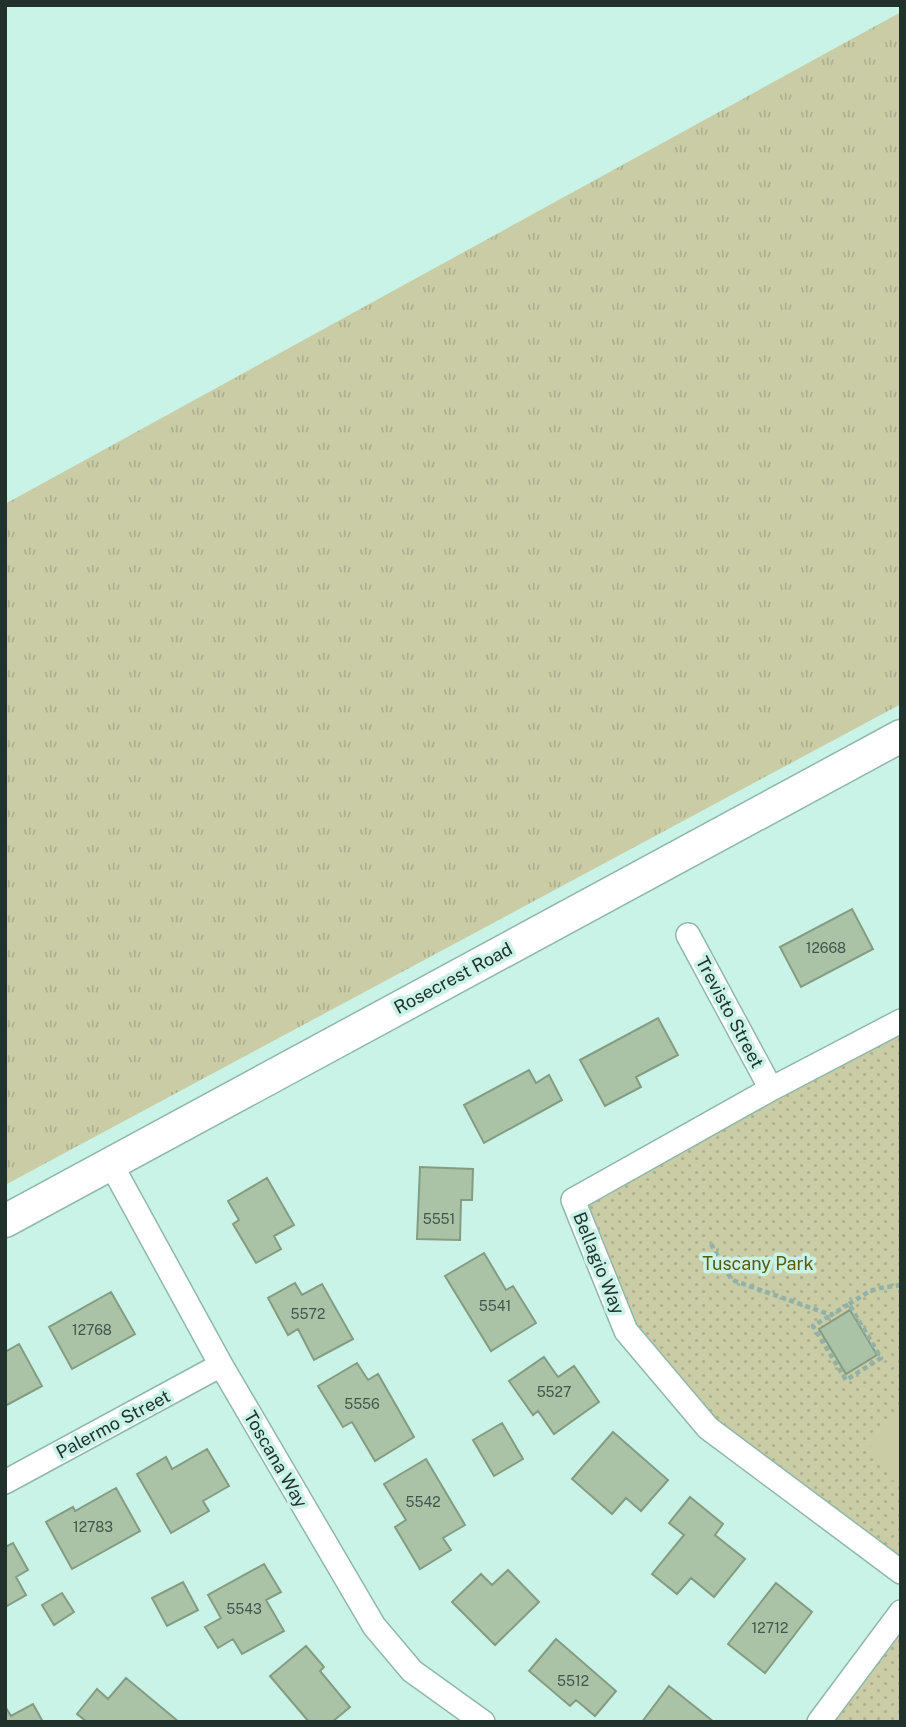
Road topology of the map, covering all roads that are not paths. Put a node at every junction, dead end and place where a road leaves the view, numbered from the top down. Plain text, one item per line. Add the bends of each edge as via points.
1 (901, 736) edge
2 (688, 935) dead end
3 (901, 1021) edge
4 (771, 1089) junction
5 (111, 1164) junction
6 (5, 1221) edge
7 (221, 1365) junction
8 (5, 1482) edge
9 (901, 1572) edge
10 (901, 1612) edge
11 (483, 1722) edge
12 (819, 1722) edge

1 - 5 main road, Rosecrest Road
2 - 4 street, Trevisto Street
3 - 4 street, Bellagio Way
4 - 9 street, Bellagio Way via 573,1200 626,1331 708,1428
5 - 6 main road, Rosecrest Road
5 - 7 street, Toscana Way
7 - 8 street, Palermo Street
7 - 11 street, Toscana Way via 374,1626 412,1671
10 - 12 street

